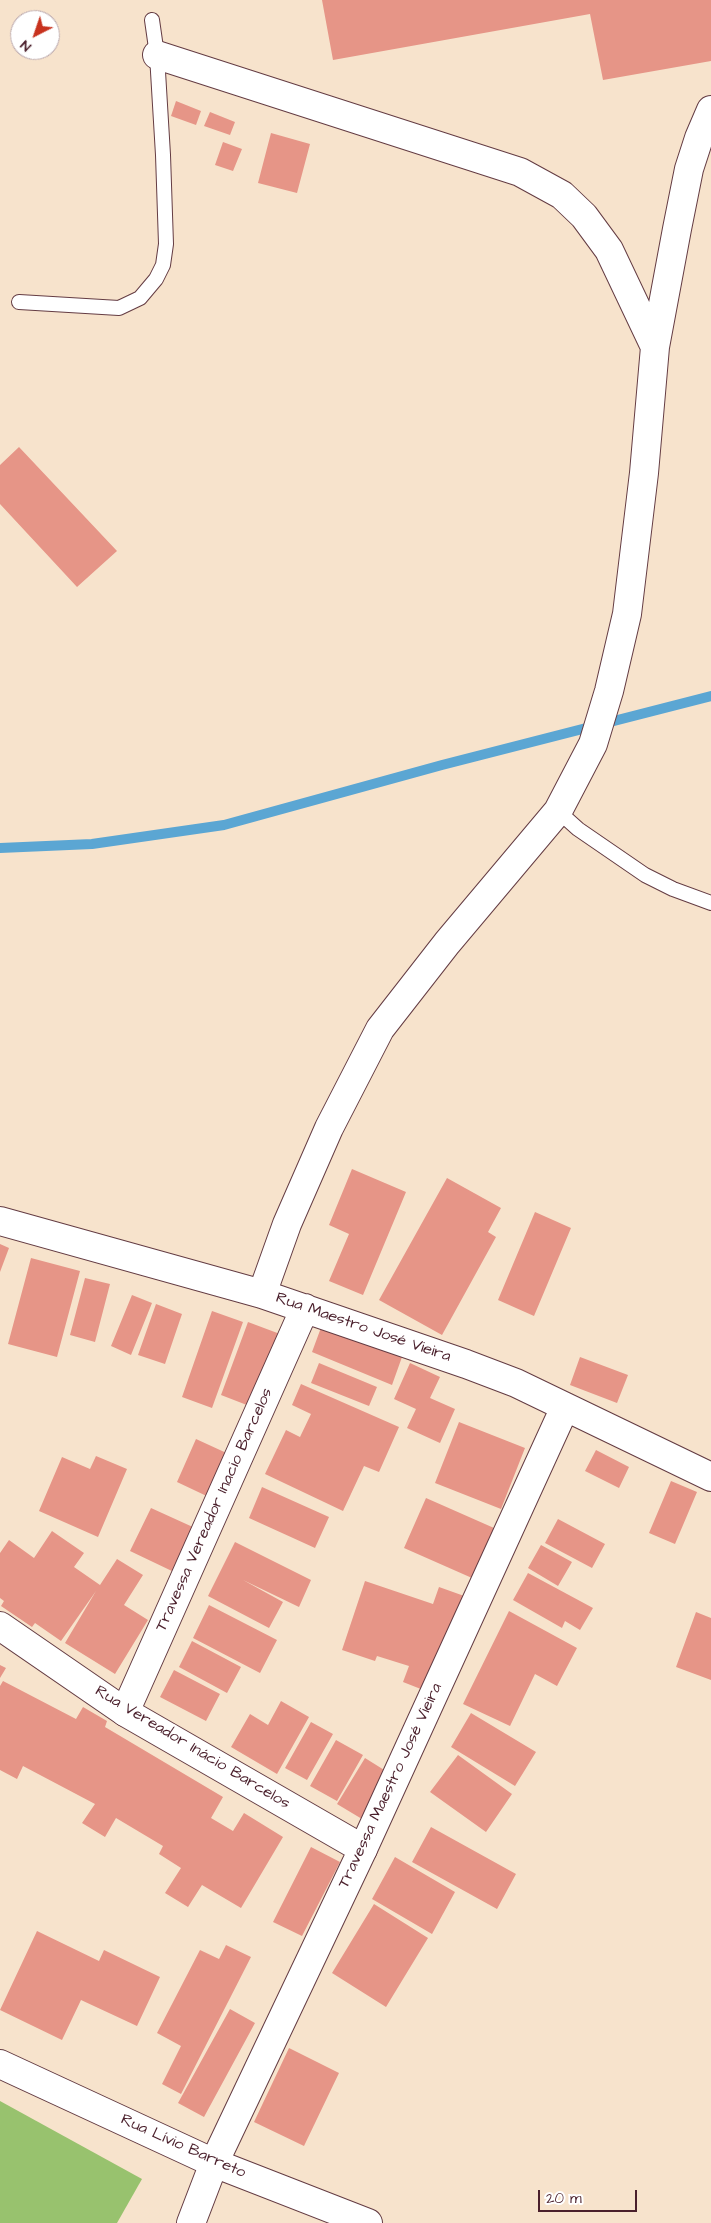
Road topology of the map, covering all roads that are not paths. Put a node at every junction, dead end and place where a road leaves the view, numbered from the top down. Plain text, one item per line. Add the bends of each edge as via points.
1 (152, 20) dead end
2 (157, 55) junction
3 (711, 110) edge
4 (18, 302) dead end
5 (655, 347) junction
6 (558, 811) junction
7 (711, 904) edge
8 (0, 1221) edge
9 (262, 1294) junction
10 (305, 1308) junction
11 (565, 1407) junction
12 (711, 1477) edge
13 (0, 1626) edge
14 (125, 1712) junction
15 (363, 1849) junction
16 (0, 2064) edge
17 (214, 2163) junction
18 (191, 2223) edge
19 (368, 2223) edge

1 - 2 lane
2 - 4 lane via 166,244 163,265 156,279 140,298 119,308
2 - 5 street via 520,172 562,194 610,250
3 - 5 street via 689,169
5 - 6 street via 627,614 593,744
6 - 7 lane via 578,829 645,875
6 - 9 street via 380,1029 329,1128 287,1224
8 - 9 street, Rua Maestro José Vieira
9 - 10 street, Rua Maestro José Vieira
10 - 11 street, Rua Maestro José Vieira via 474,1367
10 - 14 street, Travessa Vereador Inacio Barcelos
11 - 12 street, Rua Maestro José Vieira
11 - 15 street, Travessa Maestro José Vieira
13 - 14 street, Rua Vereador Inácio Barcelos
14 - 15 street, Rua Vereador Inácio Barcelos
15 - 17 street, Travessa Maestro José Vieira
16 - 17 street, Rua Lívio Barreto
17 - 18 street, Travessa Maestro José Vieira
17 - 19 street, Rua Lívio Barreto

